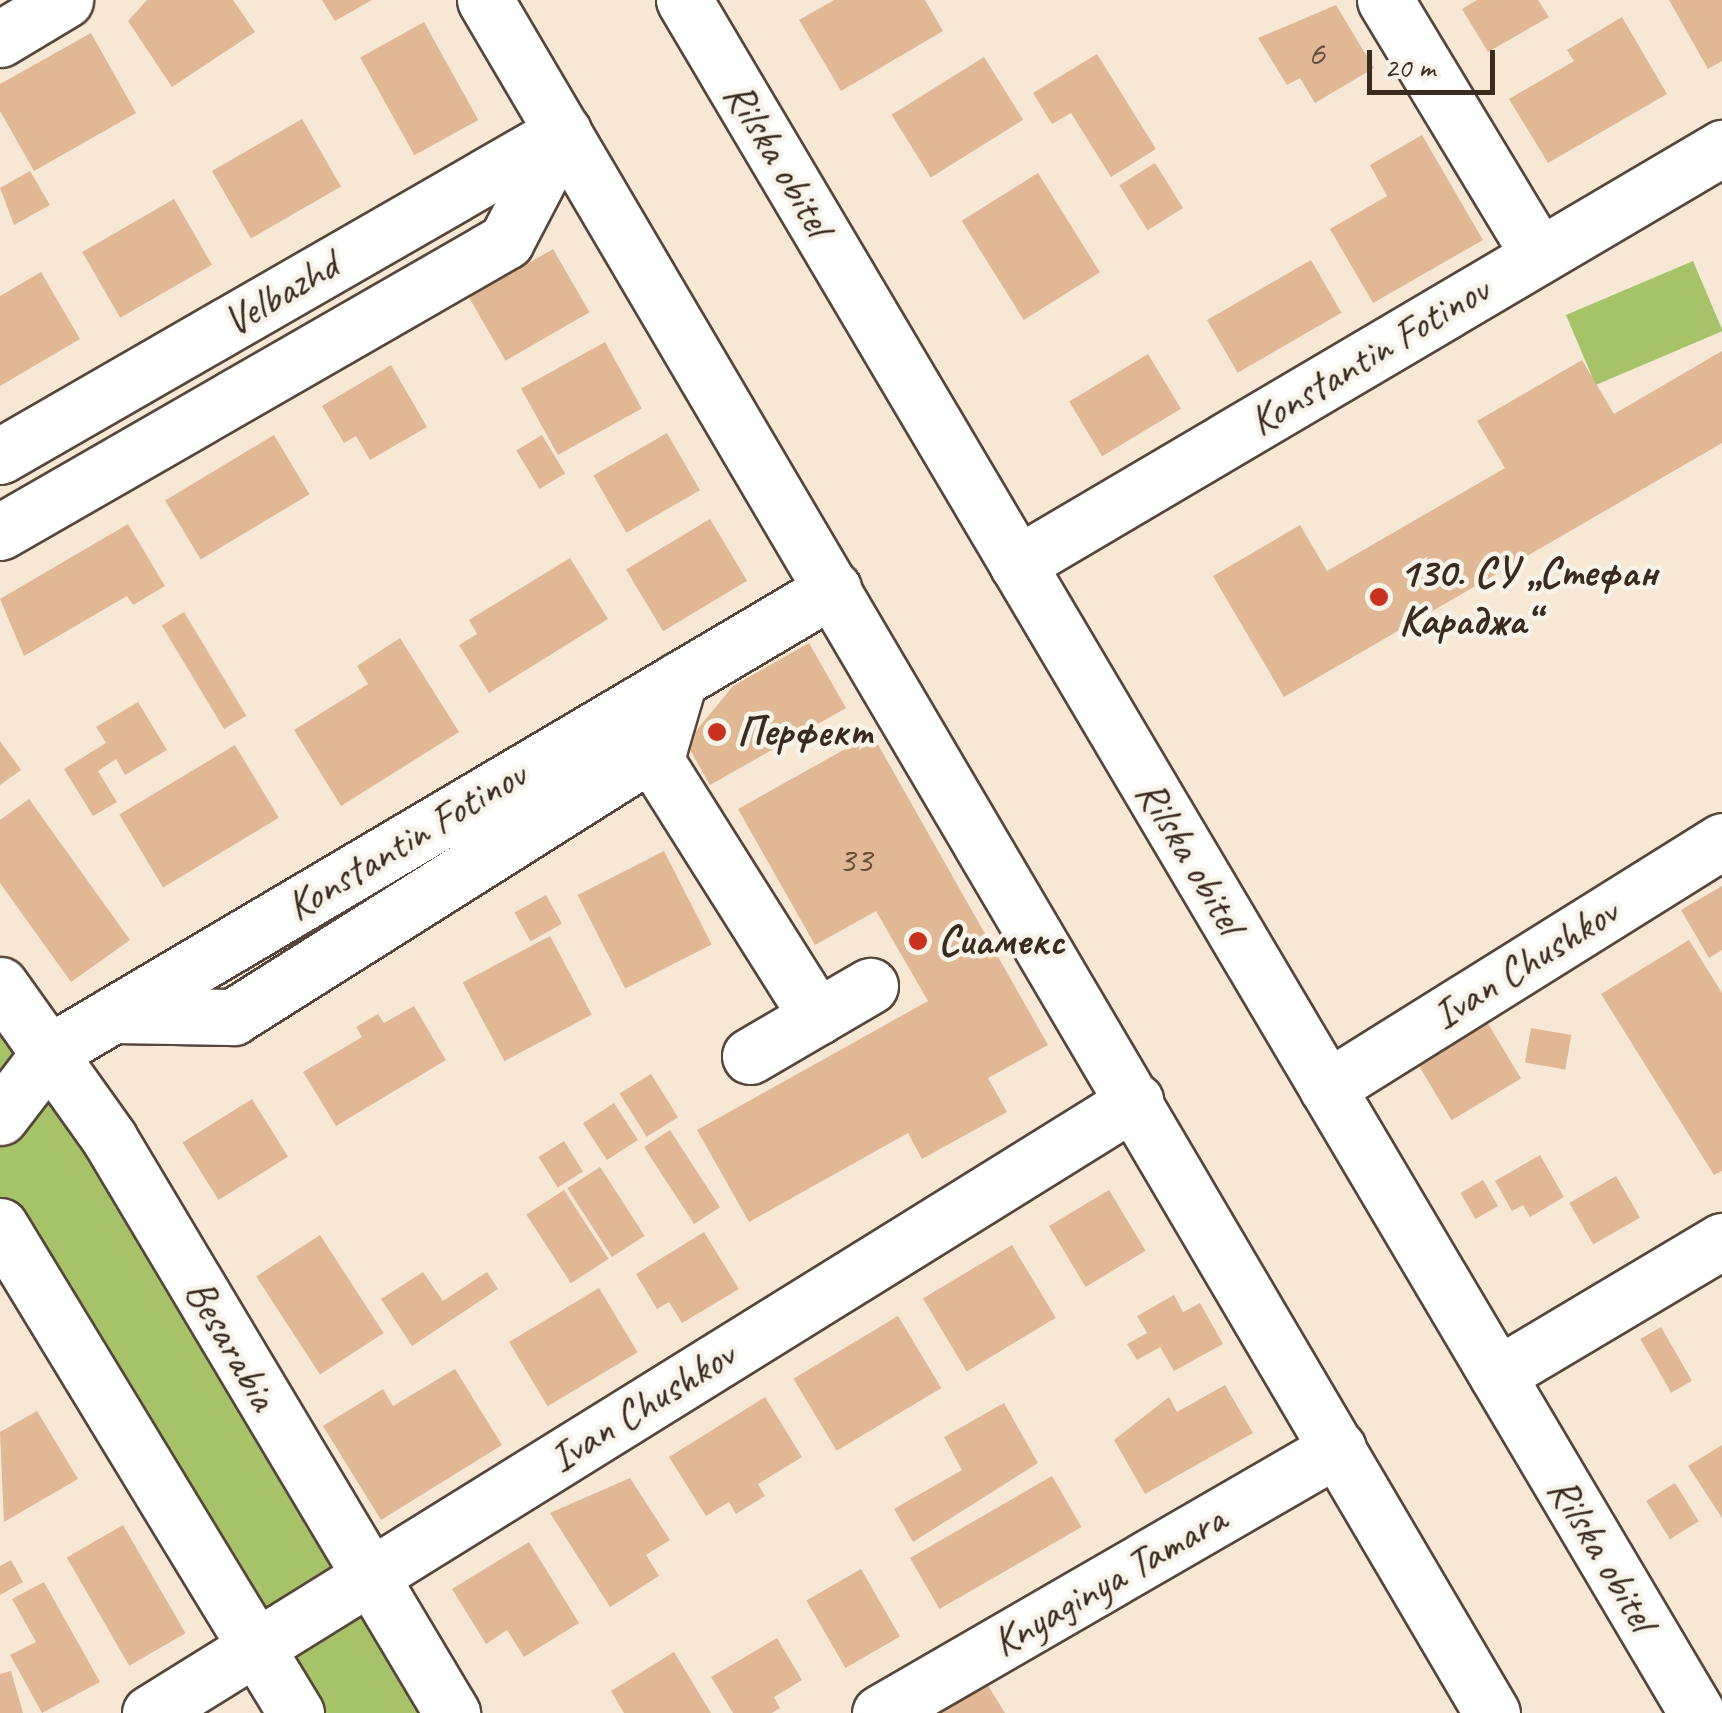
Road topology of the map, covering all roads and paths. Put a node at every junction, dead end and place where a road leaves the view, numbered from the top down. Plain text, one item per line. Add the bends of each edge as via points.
1 (65, 0) edge
2 (485, 0) edge
3 (684, 0) edge
4 (1385, 0) edge
5 (0, 39) edge
6 (563, 132) junction
7 (1722, 148) edge
8 (1539, 255) junction
9 (0, 456) edge
10 (0, 532) edge
11 (1017, 564) junction
12 (832, 589) junction
13 (679, 680) junction
14 (650, 754) junction
15 (1722, 841) edge
16 (0, 985) edge
17 (870, 986) dead end
18 (113, 1015) junction
19 (817, 1017) junction
20 (50, 1052) junction
21 (750, 1056) dead end
22 (1327, 1088) junction
23 (1135, 1101) junction
24 (0, 1117) edge
25 (0, 1226) edge
26 (1722, 1241) edge
27 (1497, 1375) junction
28 (1338, 1448) junction
29 (367, 1578) junction
30 (256, 1650) junction
31 (150, 1713) edge
32 (296, 1713) edge
33 (452, 1713) edge
34 (880, 1713) edge
35 (1492, 1713) edge
36 (1696, 1713) edge

1 - 5 street
2 - 6 street
3 - 11 street, Rilska obitel
4 - 8 street
6 - 9 street, Velbazhd
6 - 10 street via 506,242
6 - 12 street
7 - 8 street, Konstantin Fotinov
8 - 11 street, Konstantin Fotinov
11 - 22 street, Rilska obitel
12 - 13 street, Konstantin Fotinov
12 - 23 street
13 - 14 street
13 - 18 street, Konstantin Fotinov
14 - 18 street via 233,1017
14 - 19 street
15 - 22 street, Ivan Chushkov
16 - 20 street, Besarabia
17 - 19 street
18 - 20 street, Konstantin Fotinov
19 - 21 street
20 - 24 street, Konstantin Fotinov
20 - 29 street, Besarabia
22 - 27 street, Rilska obitel
23 - 28 street
23 - 29 street, Ivan Chushkov
25 - 30 street
26 - 27 street
27 - 36 street, Rilska obitel
28 - 34 street, Knyaginya Tamara
28 - 35 street
29 - 30 street, Ivan Chushkov
29 - 33 street, Besarabia
30 - 31 street, Ivan Chushkov
30 - 32 street

